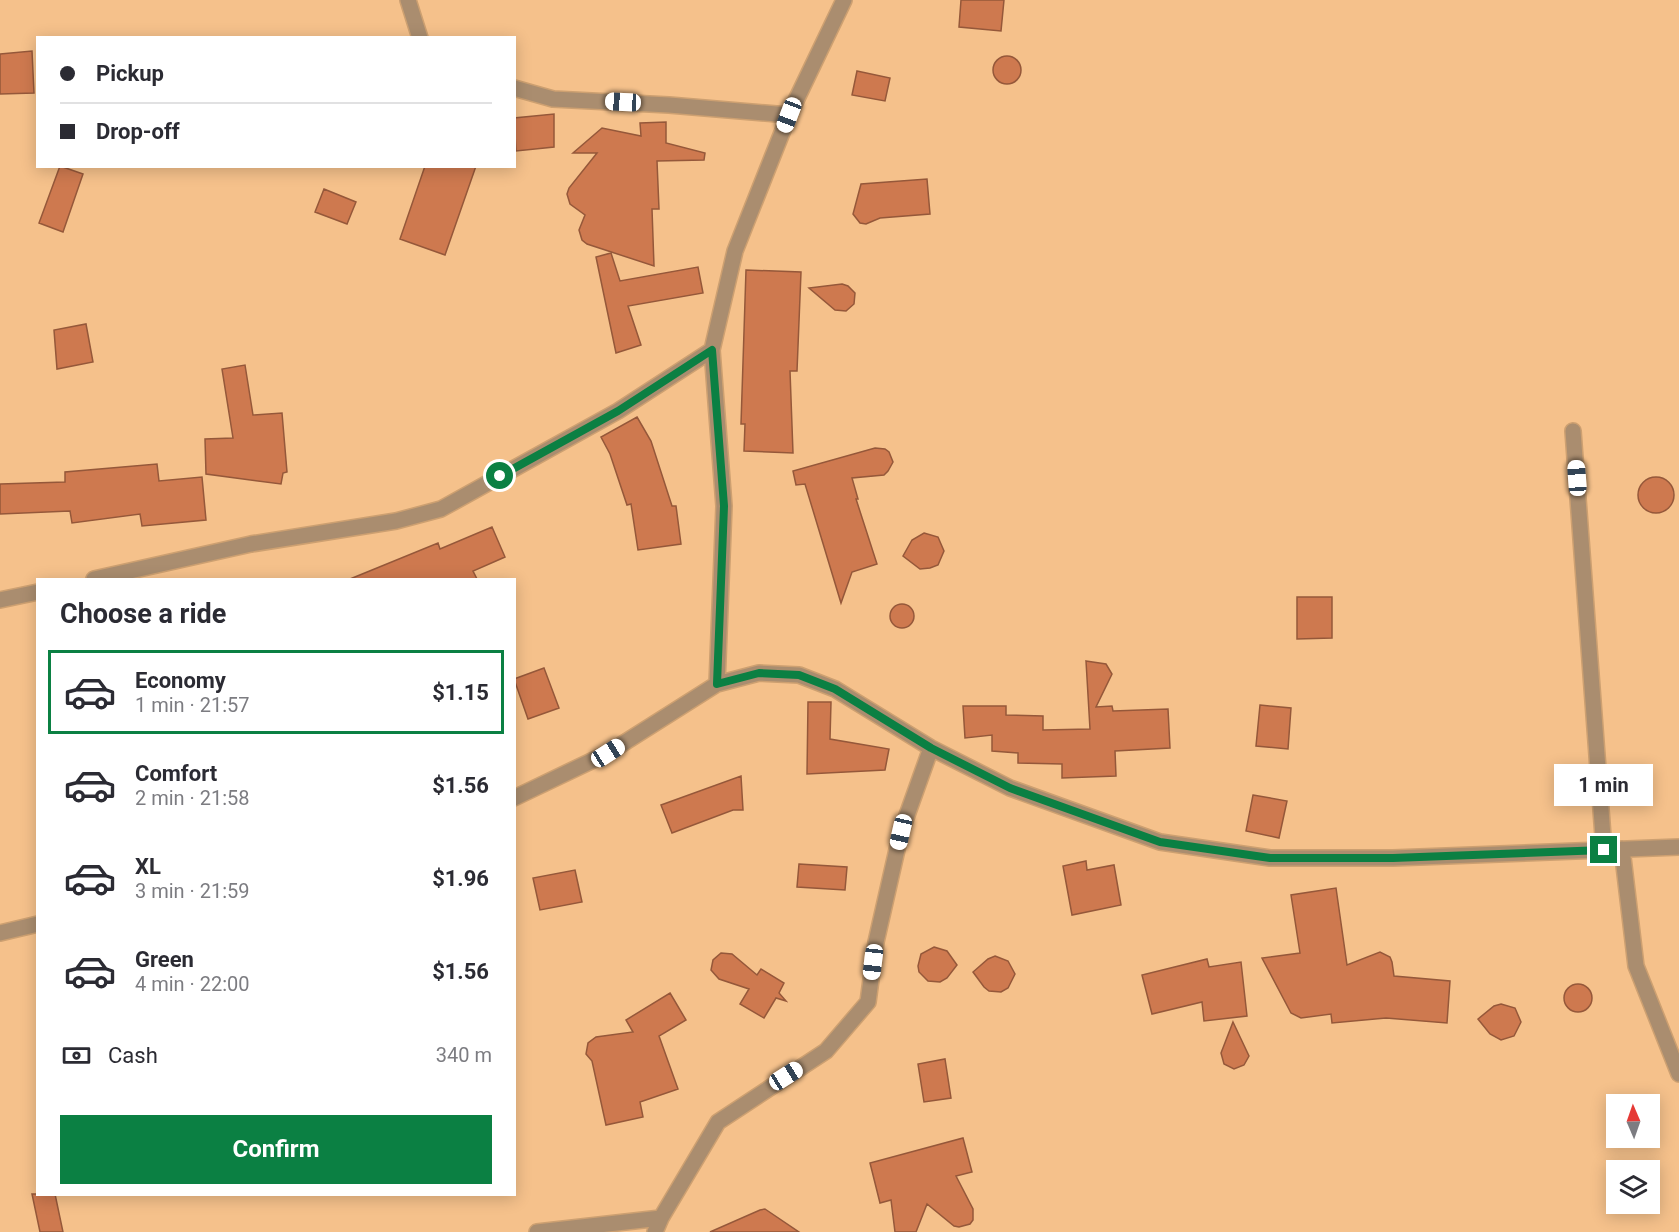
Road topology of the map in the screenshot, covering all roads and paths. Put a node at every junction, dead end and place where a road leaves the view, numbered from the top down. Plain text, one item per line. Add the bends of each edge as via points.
1 (408, 0) edge
2 (844, 0) edge
3 (419, 36) edge
4 (516, 89) edge
5 (789, 115) junction
6 (712, 350) junction
7 (1573, 431) dead end
8 (98, 578) edge
9 (36, 592) edge
10 (0, 600) edge
11 (717, 684) junction
12 (931, 748) junction
13 (516, 797) edge
14 (1679, 847) edge
15 (1622, 849) junction
16 (1604, 850) junction
17 (36, 924) edge
18 (0, 933) edge
19 (1679, 1074) edge
20 (658, 1225) edge
21 (537, 1232) edge

1 - 3 street
2 - 5 street
4 - 5 street via 553,99
5 - 6 street via 735,251
6 - 8 street via 618,411 441,509 396,521 251,544
6 - 11 street via 724,506
7 - 16 street
9 - 10 street
11 - 12 street via 759,673 799,675 835,689
11 - 13 street via 608,753
12 - 16 street via 1010,788 1160,842 1270,858
12 - 20 street via 901,832 876,942 868,1002 826,1051 718,1122
14 - 15 street
15 - 16 street
15 - 19 street via 1636,966
17 - 18 street
20 - 21 street

